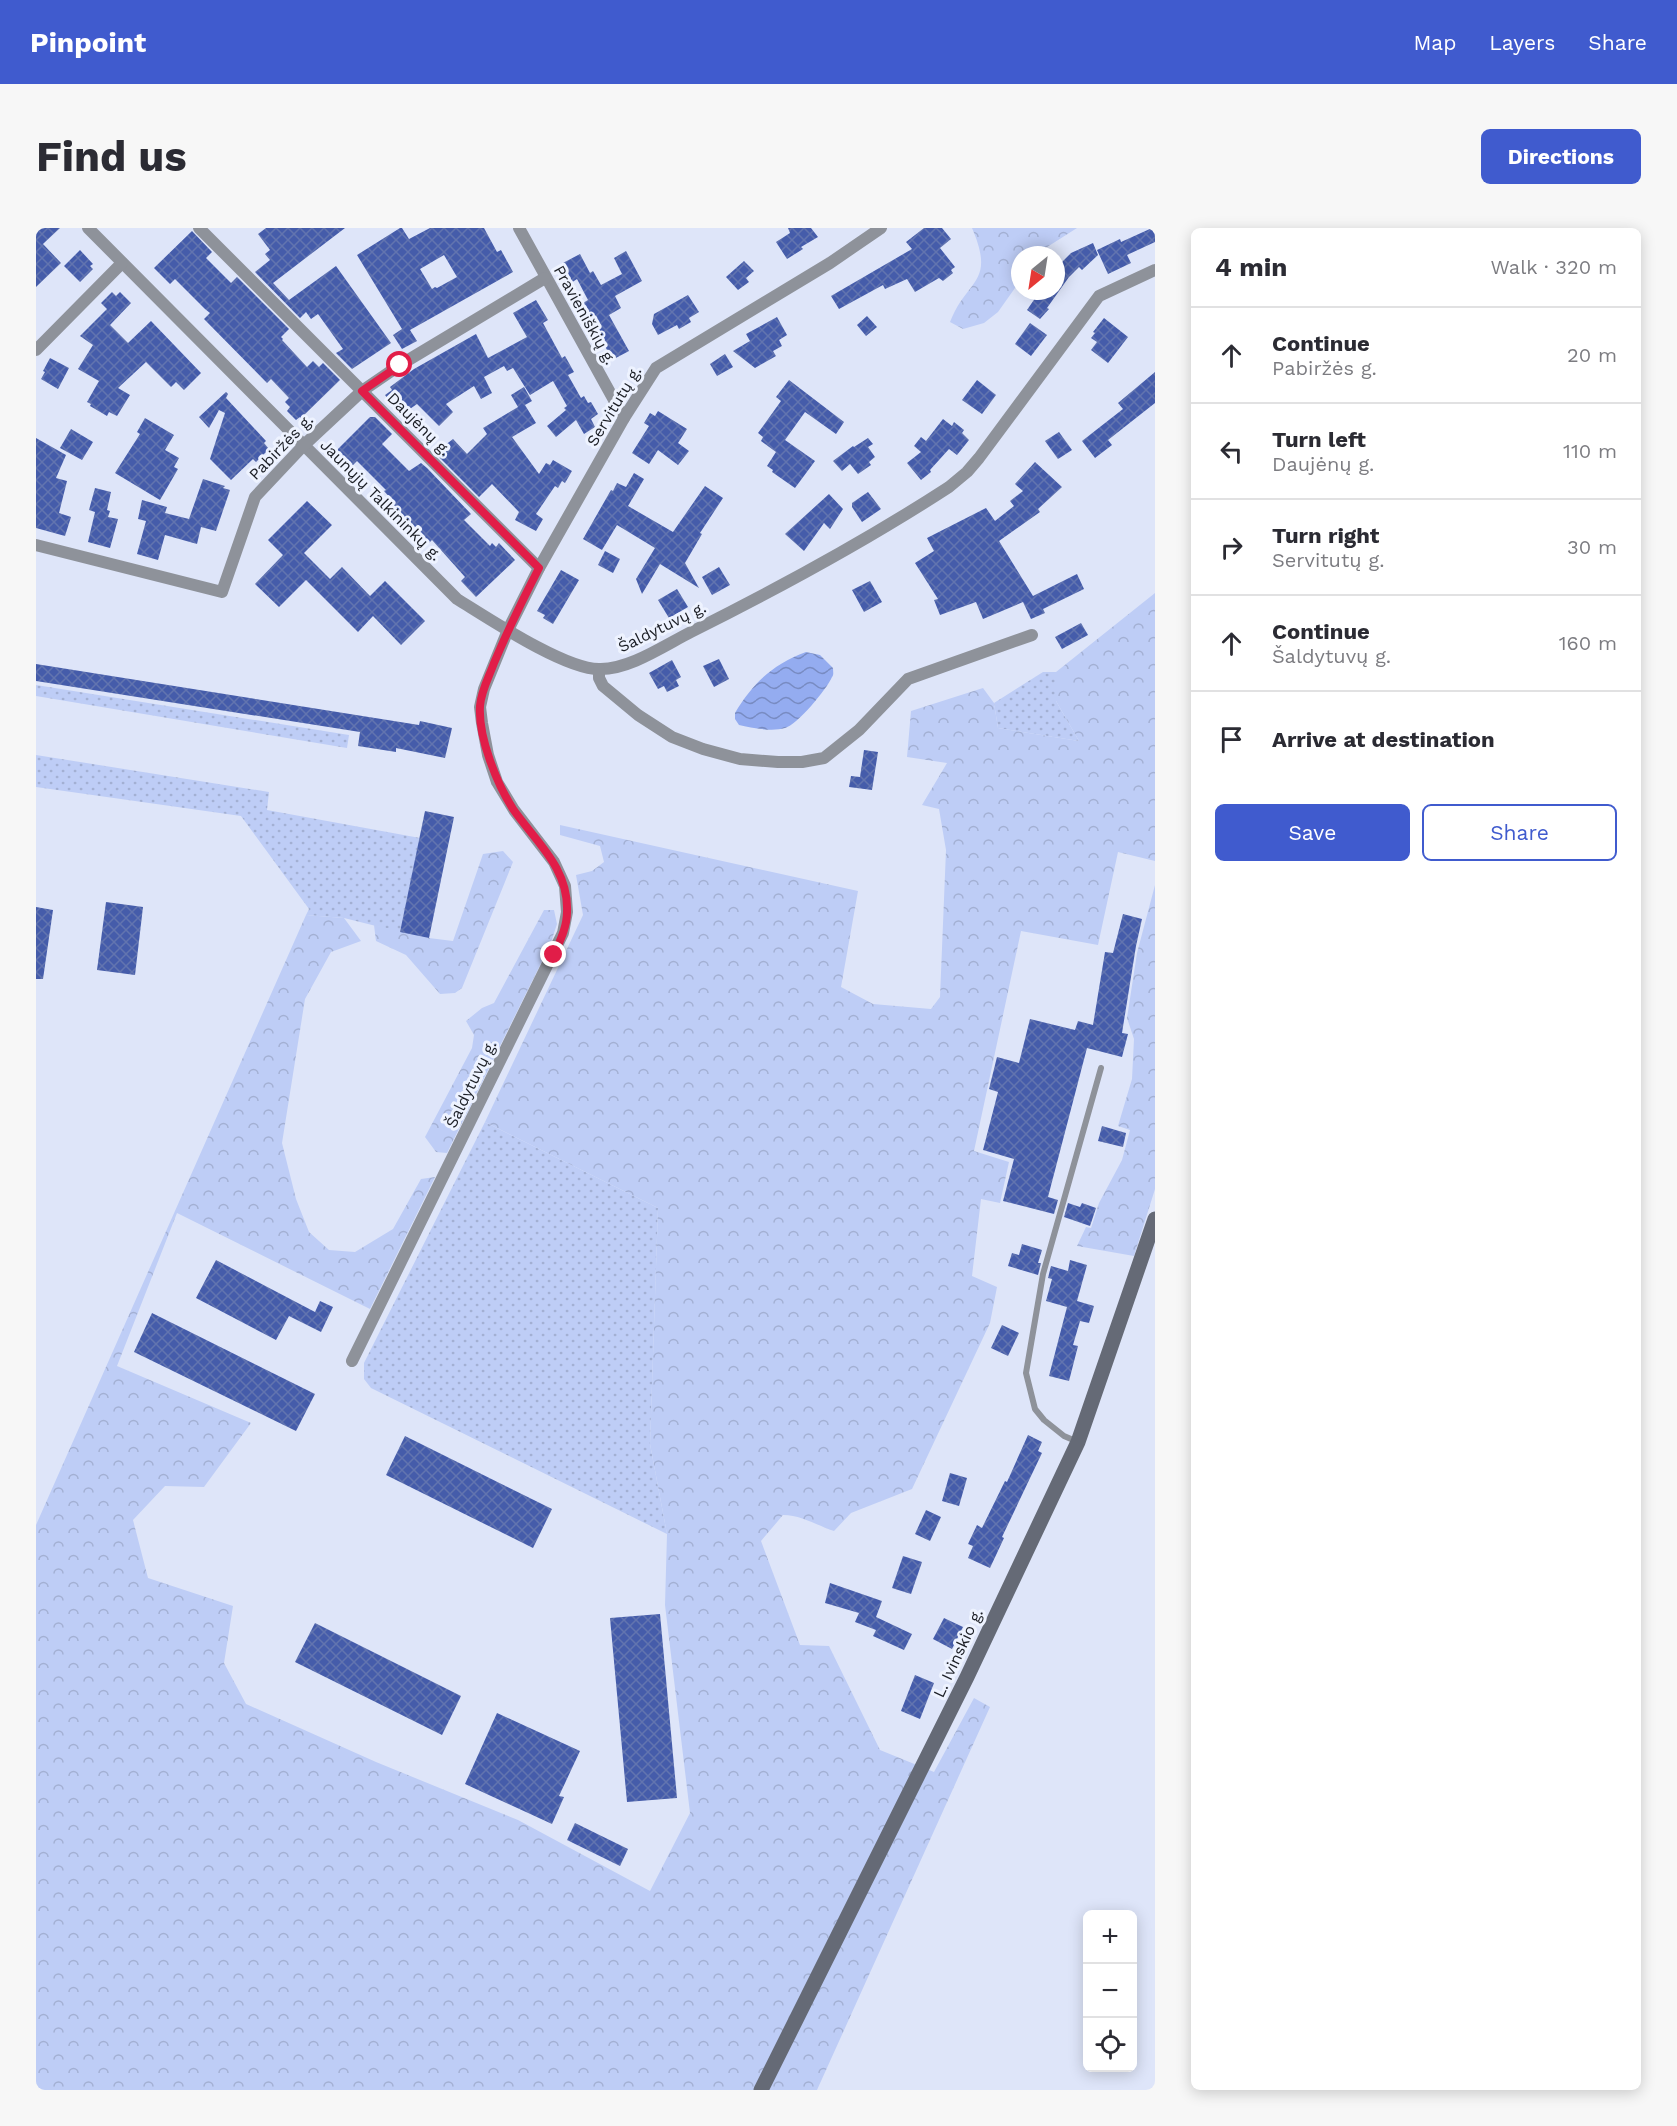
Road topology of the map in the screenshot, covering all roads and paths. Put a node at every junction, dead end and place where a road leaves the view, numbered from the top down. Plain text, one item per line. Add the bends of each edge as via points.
1 (88, 228) edge
2 (199, 228) edge
3 (519, 228) edge
4 (881, 228) edge
5 (122, 263) junction
6 (1155, 270) edge
7 (545, 278) junction
8 (36, 350) edge
9 (362, 391) junction
10 (624, 418) junction
11 (303, 446) junction
12 (36, 545) edge
13 (539, 568) junction
14 (508, 630) junction
15 (1032, 635) dead end
16 (599, 669) junction
17 (1101, 1068) dead end
18 (1155, 1219) edge
19 (352, 1361) dead end
20 (1078, 1442) junction
21 (761, 2090) edge

1 - 5 street, Jaunųjų Talkininkų g.
2 - 9 street, Daujėnų g.
3 - 7 street, Pravieniškių g.
4 - 10 street, Servitutų g. via 656,368
5 - 8 street
5 - 11 street, Jaunųjų Talkininkų g.
6 - 16 street, Šaldytuvų g. via 1099,296 979,459 949,487 773,591 629,663
7 - 9 street, Pabiržės g.
7 - 10 street, Pravieniškių g.
9 - 11 street, Pabiržės g.
9 - 13 street, Daujėnų g.
10 - 13 street, Servitutų g.
11 - 12 street, Pabiržės g. via 255,497 222,592
11 - 14 street, Jaunųjų Talkininkų g. via 457,599
13 - 14 street, Servitutų g.
14 - 16 street, Šaldytuvų g. via 565,660
14 - 19 street, Šaldytuvų g. via 484,689 482,723 497,782 554,862 565,886 567,912 563,933
15 - 16 street via 908,679 859,730 824,758 802,762 740,759 672,737 603,686
17 - 20 lane via 1043,1274 1026,1373 1035,1408 1044,1420
18 - 20 street, L. Ivinskio g.
20 - 21 street, L. Ivinskio g. via 962,1687

